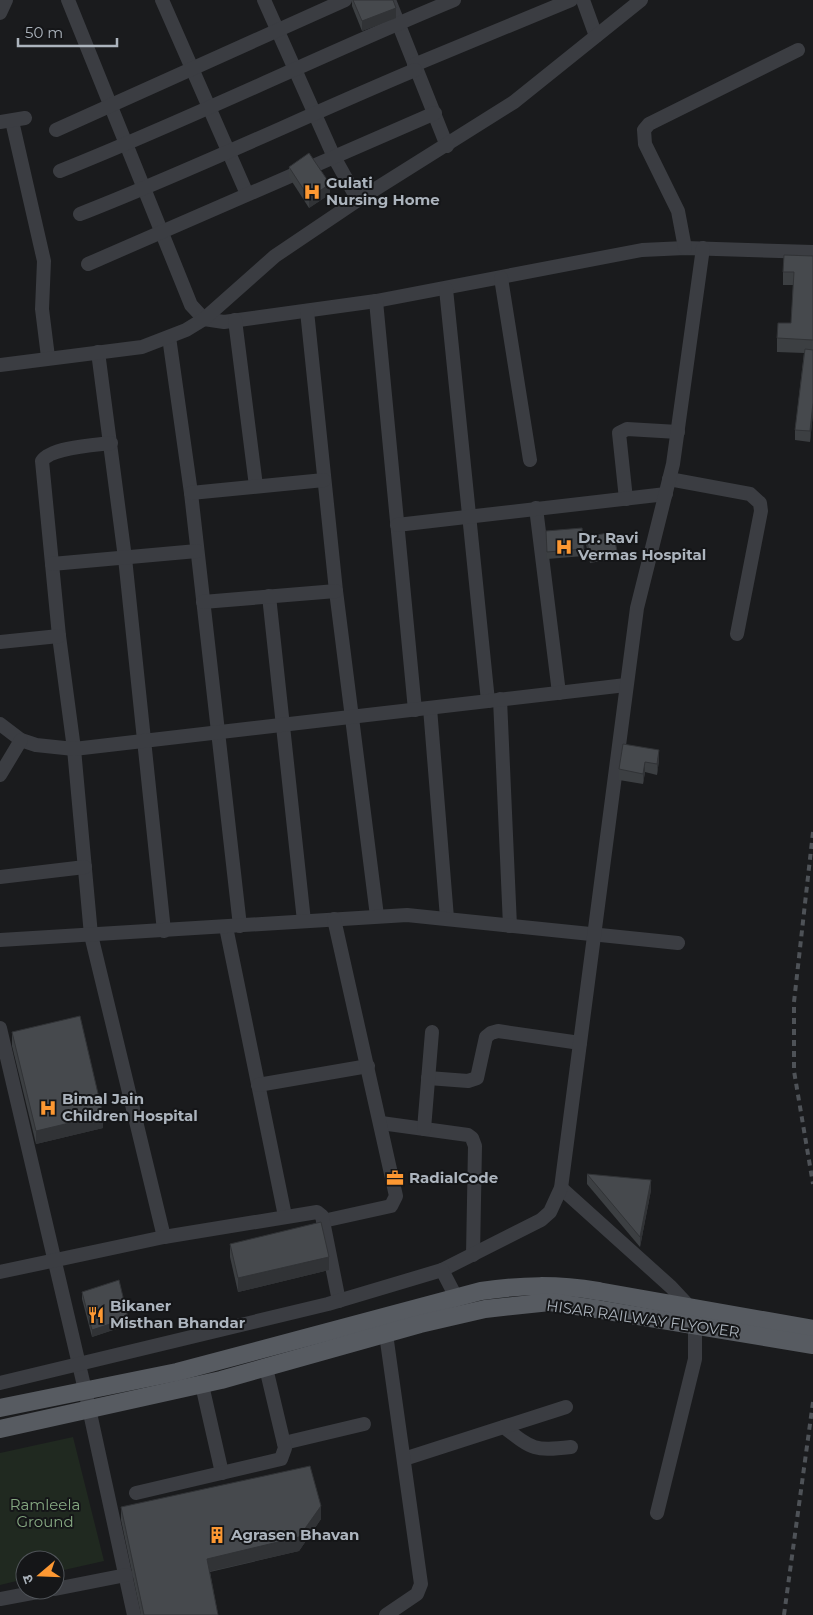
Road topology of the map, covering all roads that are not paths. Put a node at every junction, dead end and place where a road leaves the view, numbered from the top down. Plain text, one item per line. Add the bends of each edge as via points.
1 (6, 0) edge
2 (68, 0) edge
3 (162, 0) edge
4 (264, 0) edge
5 (346, 0) edge
6 (389, 0) edge
7 (454, 0) edge
8 (571, 0) edge
9 (583, 0) edge
10 (641, 0) edge
11 (0, 13) edge
12 (398, 23) junction
13 (277, 30) junction
14 (596, 36) junction
15 (798, 50) dead end
16 (193, 68) junction
17 (294, 68) junction
18 (415, 68) junction
19 (110, 104) junction
20 (210, 106) junction
21 (313, 113) junction
22 (435, 113) junction
23 (12, 120) edge
24 (56, 130) dead end
25 (126, 144) junction
26 (447, 146) junction
27 (229, 150) junction
28 (334, 157) junction
29 (60, 171) dead end
30 (144, 189) junction
31 (247, 194) junction
32 (358, 200) junction
33 (80, 214) dead end
34 (161, 231) junction
35 (685, 248) junction
36 (703, 248) junction
37 (813, 252) edge
38 (88, 264) dead end
39 (501, 278) junction
40 (446, 289) junction
41 (376, 301) junction
42 (307, 311) junction
43 (204, 319) junction
44 (236, 320) junction
45 (169, 337) junction
46 (98, 352) junction
47 (48, 358) junction
48 (0, 365) edge
49 (678, 432) junction
50 (111, 443) junction
51 (530, 460) dead end
52 (669, 479) junction
53 (324, 480) junction
54 (256, 486) junction
55 (191, 493) junction
56 (666, 494) junction
57 (626, 498) junction
58 (536, 508) junction
59 (469, 516) junction
60 (397, 525) junction
61 (197, 551) junction
62 (125, 558) junction
63 (52, 564) junction
64 (336, 591) junction
65 (269, 596) junction
66 (203, 602) junction
67 (737, 634) dead end
68 (59, 636) junction
69 (0, 642) edge
70 (626, 685) junction
71 (559, 693) junction
72 (494, 700) junction
73 (430, 708) junction
74 (415, 710) junction
75 (353, 716) junction
76 (0, 724) edge
77 (284, 726) junction
78 (218, 732) junction
79 (21, 740) junction
80 (145, 740) junction
81 (74, 749) junction
82 (0, 776) edge
83 (85, 867) junction
84 (0, 877) edge
85 (377, 916) junction
86 (447, 918) junction
87 (334, 919) junction
88 (304, 921) junction
89 (240, 926) junction
90 (510, 926) junction
91 (226, 927) junction
92 (164, 931) junction
93 (593, 934) junction
94 (91, 935) junction
95 (0, 940) edge
96 (678, 943) dead end
97 (0, 1028) edge
98 (432, 1032) dead end
99 (580, 1043) junction
100 (368, 1066) junction
101 (428, 1078) junction
102 (258, 1086) junction
103 (381, 1123) junction
104 (424, 1129) junction
105 (561, 1188) junction
106 (285, 1216) junction
107 (323, 1222) junction
108 (164, 1237) junction
109 (473, 1255) junction
110 (55, 1260) junction
111 (442, 1270) junction
112 (0, 1272) edge
113 (456, 1297) junction
114 (339, 1301) junction
115 (813, 1329) edge
116 (386, 1334) junction
117 (813, 1345) edge
118 (79, 1365) junction
119 (266, 1368) junction
120 (0, 1383) edge
121 (202, 1385) junction
122 (85, 1390) junction
123 (566, 1407) dead end
124 (0, 1408) edge
125 (89, 1409) junction
126 (364, 1424) dead end
127 (504, 1427) junction
128 (0, 1429) edge
129 (284, 1443) junction
130 (571, 1447) dead end
131 (404, 1459) junction
132 (222, 1473) junction
133 (136, 1493) dead end
134 (656, 1513) dead end
135 (126, 1575) junction
136 (65, 1587) edge
137 (15, 1596) edge
138 (0, 1599) edge
139 (134, 1615) edge
140 (386, 1615) edge

1 - 11 street
2 - 19 street
3 - 16 street
4 - 13 street
5 - 13 street
6 - 12 street
7 - 12 street
8 - 18 street
9 - 14 street
10 - 14 street
12 - 17 street
12 - 18 street
13 - 16 street
13 - 17 street
14 - 26 street via 514,102
15 - 35 street via 649,124 644,130 645,144 678,211
16 - 19 street
16 - 20 street
17 - 20 street
17 - 21 street
18 - 21 street
18 - 22 street
19 - 24 street
19 - 25 street
20 - 25 street
20 - 27 street
21 - 27 street
21 - 28 street
22 - 26 street
22 - 28 street
23 - 47 street via 44,261 42,309
25 - 29 street
25 - 30 street
26 - 32 street
27 - 30 street
27 - 31 street
28 - 31 street
28 - 32 street
30 - 33 street
30 - 34 street
31 - 34 street
32 - 43 street via 275,256
34 - 38 street
34 - 43 street via 191,304
35 - 36 street
35 - 39 street via 642,250
36 - 37 street
36 - 49 street
39 - 40 street
39 - 51 street
40 - 41 street
40 - 59 street
41 - 42 street
41 - 60 street
42 - 44 street
42 - 53 street
43 - 44 street
43 - 45 street
44 - 54 street
45 - 46 street via 142,347
45 - 55 street
46 - 47 street
46 - 50 street
47 - 48 street
49 - 52 street
49 - 57 street via 627,430 620,433
50 - 62 street
50 - 63 street via 65,450 43,458
52 - 56 street
52 - 67 street via 750,494 760,503 761,512
53 - 54 street
53 - 64 street
54 - 55 street
55 - 61 street
56 - 57 street
56 - 70 street via 636,608
57 - 58 street
58 - 59 street
58 - 71 street
59 - 60 street
59 - 72 street
60 - 74 street
61 - 62 street
61 - 66 street
62 - 63 street
62 - 80 street
63 - 68 street
64 - 65 street
64 - 75 street
65 - 66 street
65 - 77 street
66 - 78 street
68 - 69 street
68 - 81 street
70 - 71 street
70 - 93 street
71 - 72 street
72 - 73 street
72 - 90 street
73 - 74 street
73 - 86 street
74 - 75 street
75 - 77 street
75 - 85 street
76 - 79 street
77 - 78 street
77 - 88 street
78 - 80 street
78 - 89 street
79 - 81 street
79 - 82 street
80 - 81 street
80 - 92 street
81 - 83 street
83 - 84 street
83 - 94 street
85 - 86 street
85 - 87 street
86 - 90 street
87 - 88 street
87 - 100 street
88 - 89 street
89 - 91 street
90 - 93 street
91 - 92 street
91 - 102 street
92 - 94 street
93 - 96 street
93 - 99 street
94 - 95 street
94 - 108 street
97 - 110 street
98 - 101 street
99 - 101 street via 491,1033 486,1037 477,1078 468,1081
99 - 105 street
100 - 102 street
100 - 103 street
101 - 104 street
102 - 106 street
103 - 104 street
103 - 107 street via 395,1202 386,1208
104 - 109 street via 468,1135 474,1141
105 - 109 street via 550,1212 541,1220
105 - 134 street via 671,1287 685,1302 691,1316 695,1330 695,1358
106 - 107 street via 317,1212
106 - 108 street
107 - 114 street
108 - 110 street
109 - 111 street
110 - 112 street
110 - 118 street
111 - 113 street
111 - 114 street
113 - 115 main road, HISAR RAILWAY FLYOVER, bridge via 523,1285 561,1285
113 - 122 main road, HISAR RAILWAY FLYOVER via 176,1372
114 - 118 street
116 - 117 main road, HISAR RAILWAY FLYOVER, bridge via 485,1309 550,1302
116 - 119 main road, HISAR RAILWAY FLYOVER
116 - 131 street
118 - 120 street
118 - 122 street
119 - 121 main road, HISAR RAILWAY FLYOVER
119 - 129 street
121 - 125 main road, HISAR RAILWAY FLYOVER
121 - 132 street
122 - 124 main road, HISAR RAILWAY FLYOVER
122 - 125 street
123 - 127 street
125 - 128 main road, HISAR RAILWAY FLYOVER
125 - 135 street
126 - 129 street
127 - 130 street via 528,1446 541,1450
127 - 131 street
129 - 132 street via 281,1459
131 - 140 street via 421,1584 417,1594
132 - 133 street
135 - 136 street
135 - 139 street
137 - 138 street

